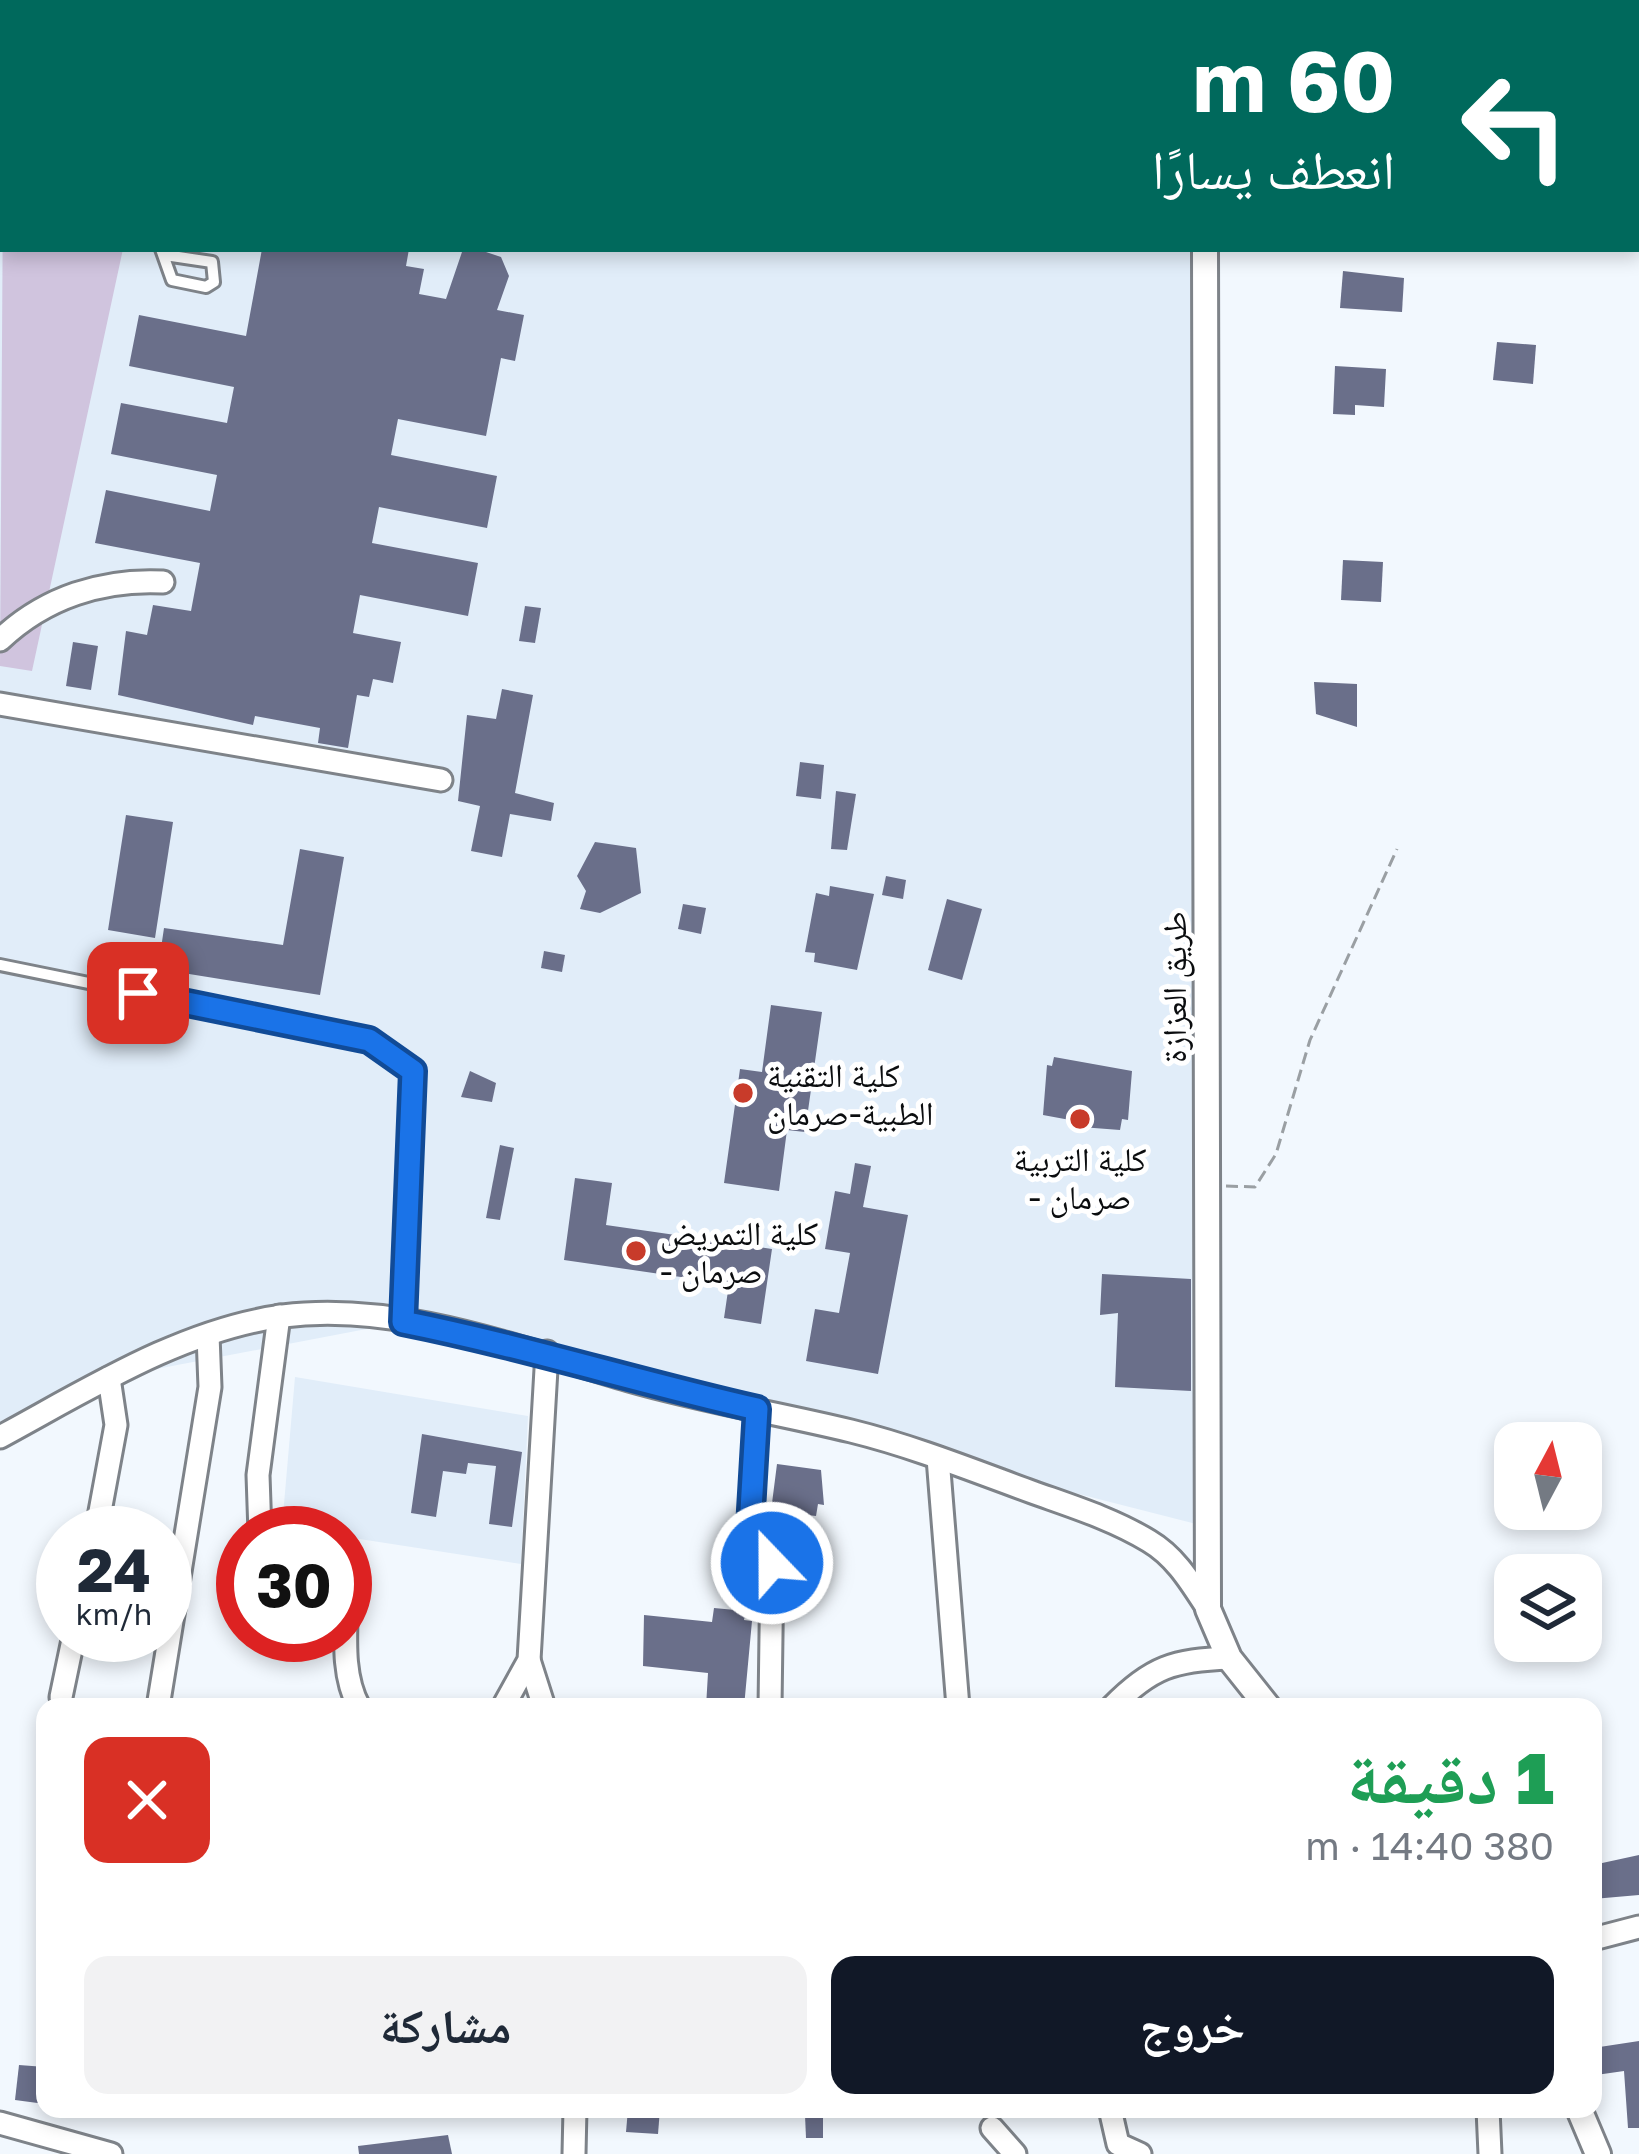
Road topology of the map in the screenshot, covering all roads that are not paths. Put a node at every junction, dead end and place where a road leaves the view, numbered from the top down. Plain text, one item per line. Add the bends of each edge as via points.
1 (163, 252) edge
2 (1205, 252) edge
3 (163, 582) dead end
4 (0, 640) edge
5 (0, 704) edge
6 (441, 780) dead end
7 (0, 965) edge
8 (279, 1316) junction
9 (403, 1322) junction
10 (208, 1335) junction
11 (547, 1352) junction
12 (109, 1378) junction
13 (757, 1409) junction
14 (0, 1437) edge
15 (938, 1458) junction
16 (101, 1506) edge
17 (187, 1506) edge
18 (259, 1506) edge
19 (1208, 1609) junction
20 (1228, 1658) junction
21 (529, 1660) junction
22 (68, 1662) edge
23 (163, 1662) edge
24 (347, 1662) edge
25 (61, 1697) dead end
26 (159, 1698) edge
27 (354, 1698) edge
28 (508, 1698) edge
29 (541, 1698) edge
30 (770, 1698) edge
31 (957, 1698) edge
32 (1120, 1698) edge
33 (1261, 1698) edge
34 (1639, 1927) edge
35 (1602, 1937) edge
36 (575, 2118) edge
37 (1112, 2118) edge
38 (1488, 2118) edge
39 (1583, 2118) edge
40 (0, 2123) edge
41 (992, 2128) dead end
42 (111, 2154) edge
43 (574, 2154) edge
44 (1015, 2154) edge
45 (1135, 2154) edge
46 (1490, 2154) edge
47 (1598, 2154) edge

1 - 1 lane via 172,280 214,283 212,262
2 - 19 street, طريق العزازة
3 - 4 street via 116,579 79,590
5 - 6 street
7 - 9 lane via 390,1050 413,1071
8 - 9 street
8 - 10 street
8 - 18 street
9 - 11 street
10 - 12 street
10 - 17 street via 211,1388
11 - 13 street
11 - 21 street
12 - 14 street
12 - 16 street via 116,1425
13 - 15 street
13 - 30 street via 750,1527 772,1563
15 - 19 street via 1142,1537 1172,1558
15 - 31 street
19 - 20 street, طريق العزازة
20 - 32 street via 1178,1660
20 - 33 street, طريق العزازة
21 - 28 street
21 - 29 street
22 - 25 street
23 - 26 street
24 - 27 street
34 - 35 street
36 - 43 street
37 - 45 street via 1118,2144
38 - 46 street
39 - 47 street
40 - 42 street
41 - 44 street

